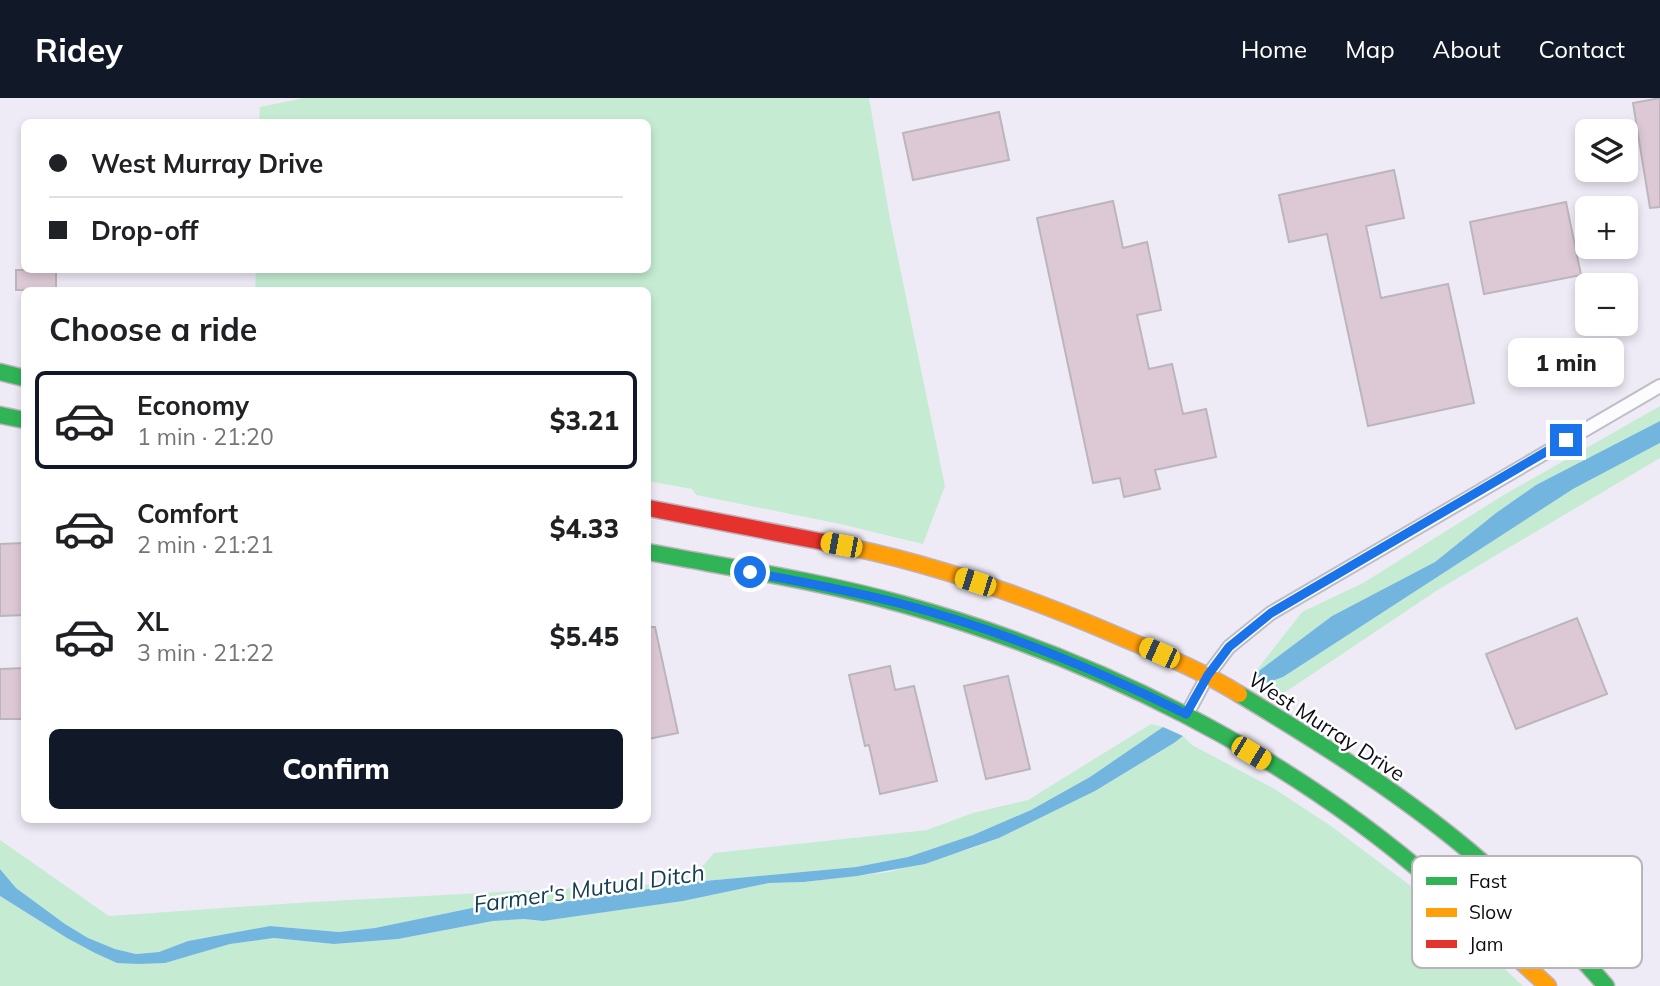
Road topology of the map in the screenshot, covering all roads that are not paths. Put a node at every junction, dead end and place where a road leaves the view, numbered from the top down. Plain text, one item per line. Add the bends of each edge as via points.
1 (0, 372) edge
2 (21, 376) edge
3 (1660, 386) edge
4 (0, 415) edge
5 (21, 419) edge
6 (651, 509) edge
7 (651, 553) edge
8 (1208, 675) junction
9 (1186, 714) junction
10 (1475, 856) edge
11 (1412, 865) edge
12 (1529, 968) edge
13 (1590, 968) edge
14 (1548, 986) edge
15 (1606, 986) edge

1 - 2 highway
3 - 8 lane via 1271,613 1229,647
4 - 5 highway
6 - 8 highway, West Murray Drive via 930,567 1047,605
7 - 9 highway via 828,587 976,626 1078,663
8 - 9 lane
8 - 10 highway, West Murray Drive via 1388,790
9 - 11 highway via 1268,762
12 - 14 highway
13 - 15 highway, West Murray Drive

